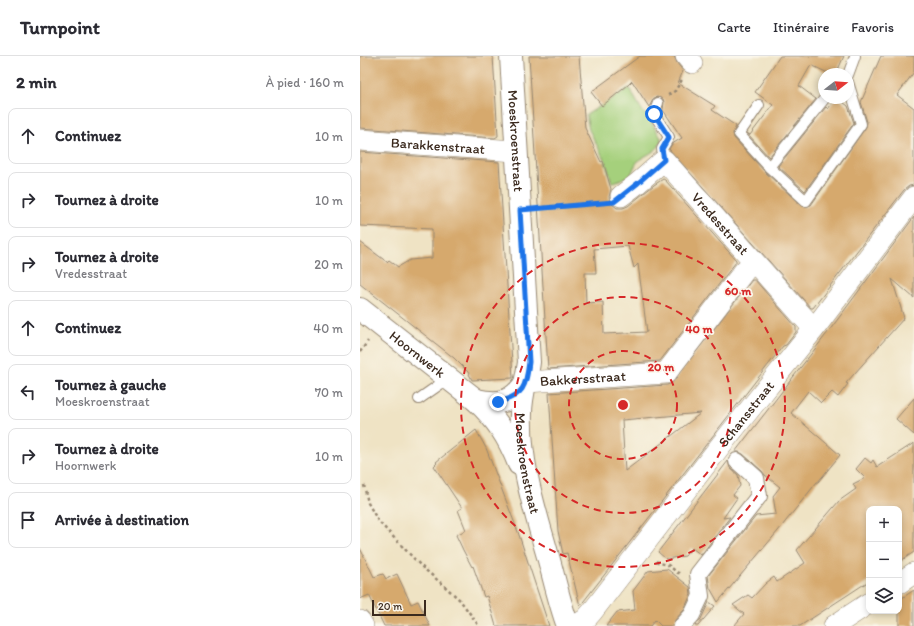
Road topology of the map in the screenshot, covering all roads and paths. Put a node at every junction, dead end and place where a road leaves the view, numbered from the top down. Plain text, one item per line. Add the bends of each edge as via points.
1 (511, 56) edge
2 (855, 56) edge
3 (851, 68) edge
4 (854, 101) edge
5 (658, 103) dead end
6 (820, 104) edge
7 (759, 105) dead end
8 (360, 140) edge
9 (516, 151) junction
10 (664, 160) junction
11 (769, 167) junction
12 (621, 196) joint
13 (914, 197) edge
14 (520, 210) junction
15 (754, 262) junction
16 (360, 309) edge
17 (814, 329) junction
18 (449, 378) junction
19 (526, 382) junction
20 (419, 399) dead end
21 (476, 400) junction
22 (736, 461) dead end
23 (364, 485) dead end
24 (530, 493) junction
25 (641, 550) junction
26 (914, 573) edge
27 (698, 574) junction
28 (902, 581) edge
29 (866, 605) edge
30 (360, 621) edge
31 (363, 626) edge
32 (479, 626) edge
33 (568, 626) edge
34 (574, 626) edge
35 (682, 626) edge
36 (834, 626) edge

1 - 9 street, Moeskroenstraat
2 - 3 lane
4 - 11 lane via 861,124 806,201
5 - 10 lane via 654,114 669,137 662,149
6 - 11 lane
7 - 11 lane via 739,134
8 - 9 street, Barakkenstraat
9 - 14 street, Moeskroenstraat
10 - 12 street
10 - 15 street, Vredesstraat
12 - 14 path via 614,202
13 - 17 street, Schansstraat
14 - 19 street, Moeskroenstraat via 529,362
15 - 17 street, Vredesstraat
15 - 19 street, Bakkersstraat via 666,373
16 - 18 street, Hoornwerk
17 - 25 street, Schansstraat
18 - 20 lane
18 - 21 street, Hoornwerk
19 - 21 street via 514,397 507,400
19 - 24 street, Moeskroenstraat via 522,397 521,429
21 - 24 street, Hoornwerk via 504,431
22 - 27 street, Schansstraat via 756,478 759,496
23 - 32 path via 368,503 378,521 422,567 460,600
24 - 33 street, Moeskroenstraat
25 - 27 path via 660,563 668,564 678,573
25 - 34 street, Schansstraat via 585,620
26 - 28 street
27 - 35 street via 701,596 692,614
29 - 36 street
30 - 31 street

